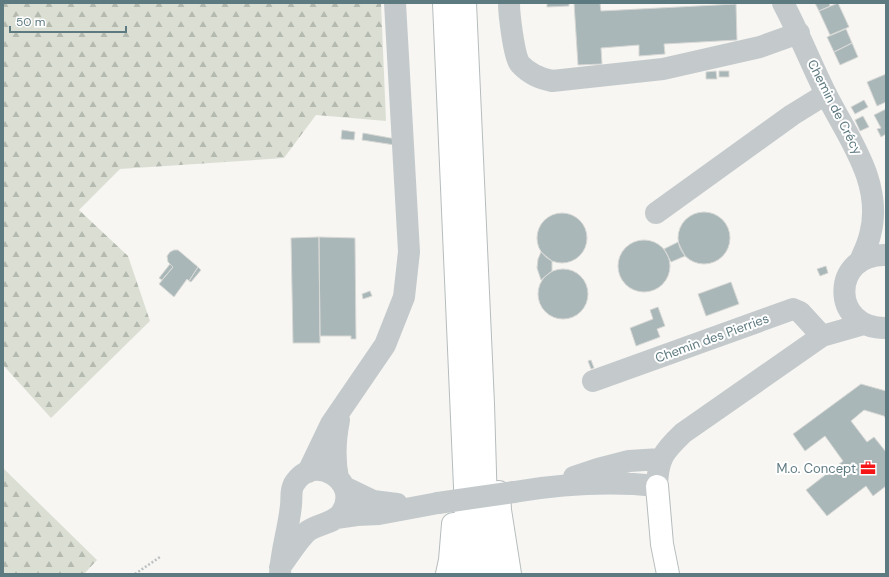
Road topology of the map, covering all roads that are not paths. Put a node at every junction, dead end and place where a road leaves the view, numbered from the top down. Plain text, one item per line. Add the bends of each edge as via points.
1 (395, 3) edge
2 (444, 3) edge
3 (465, 3) edge
4 (509, 3) edge
5 (783, 3) edge
6 (799, 33) junction
7 (826, 94) junction
8 (656, 213) dead end
9 (873, 214) junction
10 (886, 239) edge
11 (886, 255) edge
12 (860, 261) junction
13 (844, 295) junction
14 (864, 324) junction
15 (886, 328) edge
16 (822, 336) junction
17 (593, 381) dead end
18 (345, 404) junction
19 (483, 404) junction
20 (660, 460) junction
21 (308, 472) junction
22 (341, 483) junction
23 (549, 486) junction
24 (657, 486) junction
25 (465, 487) junction
26 (291, 504) junction
27 (412, 506) junction
28 (328, 522) junction
29 (662, 544) junction
30 (280, 571) edge
31 (447, 574) edge
32 (466, 574) edge
33 (488, 574) edge
34 (510, 574) edge
35 (656, 574) edge
36 (668, 574) edge

1 - 18 street via 409,252 404,297 385,345
2 - 25 highway
3 - 19 highway
4 - 6 street via 518,63 536,77 552,81 664,69 760,47
5 - 6 street, Chemin de Crécy
6 - 7 street, Chemin de Crécy
7 - 8 street via 792,115
7 - 9 street, Chemin de Crécy via 865,166
9 - 10 street, Chemin de Crécy
9 - 12 street, Chemin de Crécy via 870,235
11 - 12 street via 869,256
12 - 13 street, Chemin de Crécy via 848,276
13 - 14 street via 850,312
13 - 16 street, Chemin de Crécy via 833,320
14 - 15 street
14 - 16 street
16 - 17 street, Chemin des Pierries via 800,312 793,309
16 - 20 street via 683,433 666,449
18 - 21 street via 331,424
18 - 22 street via 335,440 334,460
19 - 33 highway
19 - 34 highway via 496,417 500,510
20 - 23 street via 629,461 598,468
20 - 24 street
21 - 22 street via 324,470
21 - 26 street via 298,478 293,486
22 - 27 street via 373,501
22 - 28 street via 346,503 342,511
23 - 24 street via 600,483
23 - 27 street, bridge
24 - 29 highway
25 - 31 highway via 453,508 453,531
25 - 32 highway
26 - 28 street via 303,520 312,524
26 - 30 street
27 - 28 street
28 - 30 street via 307,532
29 - 35 highway
29 - 36 highway

